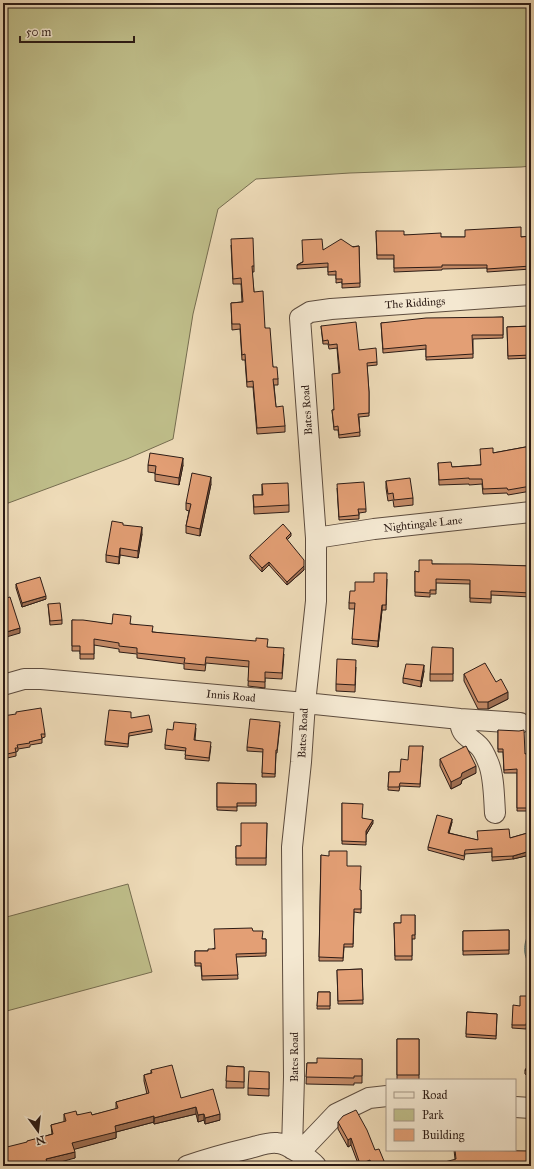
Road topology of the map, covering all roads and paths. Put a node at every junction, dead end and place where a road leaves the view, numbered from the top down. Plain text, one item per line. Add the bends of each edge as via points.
1 (531, 295) edge
2 (300, 318) joint
3 (531, 512) edge
4 (316, 538) junction
5 (3, 685) edge
6 (305, 702) junction
7 (460, 719) junction
8 (520, 723) dead end
9 (495, 812) dead end
10 (386, 1096) edge
11 (516, 1107) edge
12 (531, 1108) edge
13 (296, 1151) junction
14 (187, 1166) edge
15 (223, 1166) edge
16 (316, 1166) edge

1 - 2 street, The Riddings via 331,309 310,312
2 - 4 street, Bates Road
3 - 4 street, Nightingale Lane
4 - 6 street, Bates Road via 316,601
5 - 6 street, Innis Road via 24,679 41,679
6 - 7 street, Innis Road
6 - 13 street, Bates Road via 302,762 292,847
7 - 8 street, Innis Road
7 - 9 street via 460,727 466,736 480,747 489,764
10 - 13 street via 369,1098 336,1114
11 - 12 street
13 - 14 street via 278,1142
13 - 15 street
13 - 16 street

